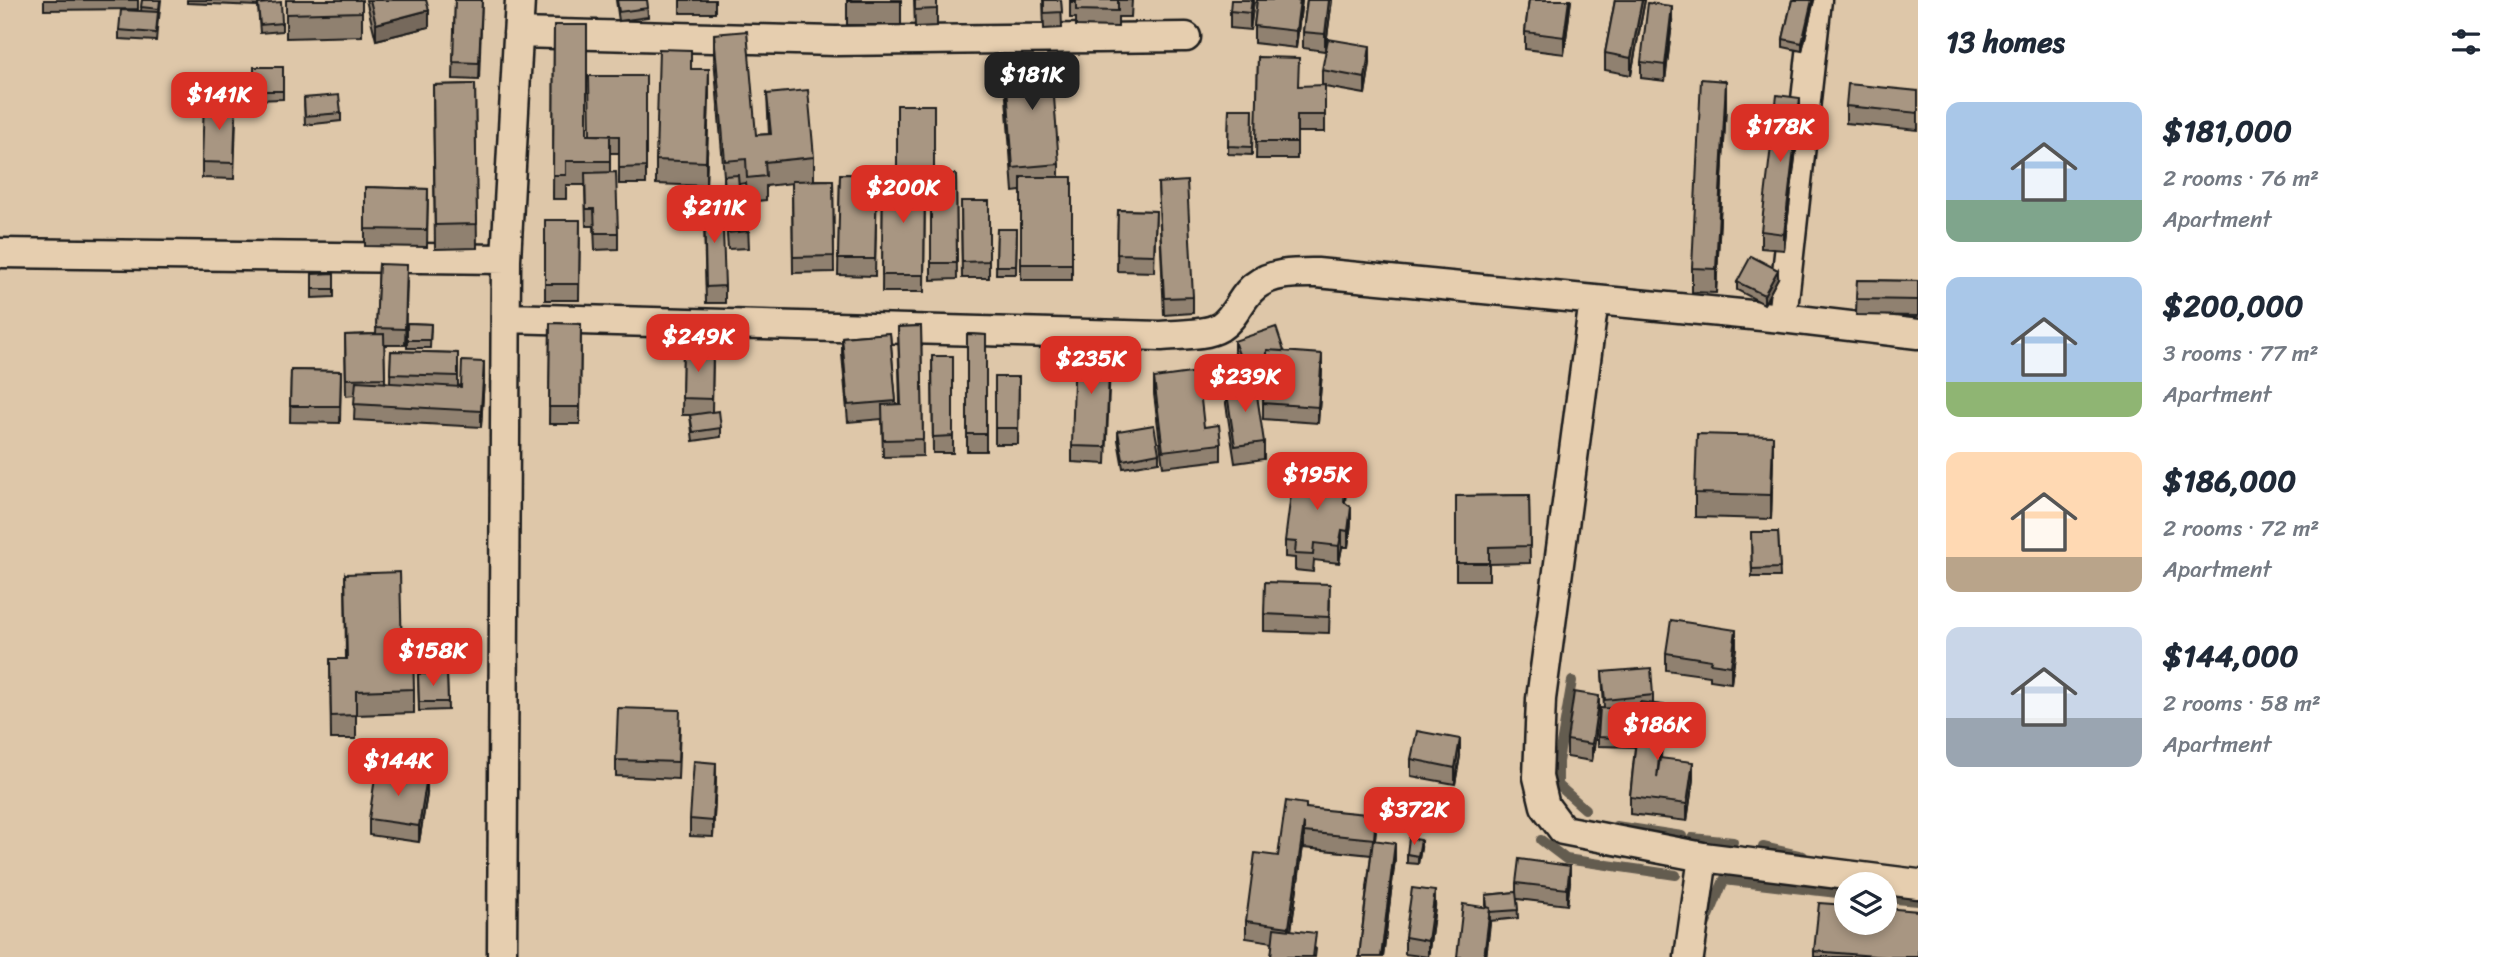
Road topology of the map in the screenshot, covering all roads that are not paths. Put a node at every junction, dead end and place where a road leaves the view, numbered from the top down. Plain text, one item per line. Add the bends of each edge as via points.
1 (520, 0) edge
2 (1817, 0) edge
3 (518, 33) junction
4 (1186, 37) dead end
5 (0, 253) edge
6 (506, 259) junction
7 (1594, 300) junction
8 (506, 318) junction
9 (1782, 318) junction
10 (1918, 334) edge
11 (1703, 857) junction
12 (1918, 884) edge
13 (502, 957) edge
14 (1689, 957) edge

1 - 3 street
2 - 9 street
3 - 4 street via 836,41
3 - 6 street
5 - 6 street
6 - 8 street
7 - 8 street via 1306,273 1283,274 1254,286 1219,328 1161,336
7 - 9 street
7 - 11 street via 1541,699 1538,777 1545,806 1563,830
8 - 13 street
9 - 10 street
11 - 12 street
11 - 14 street

